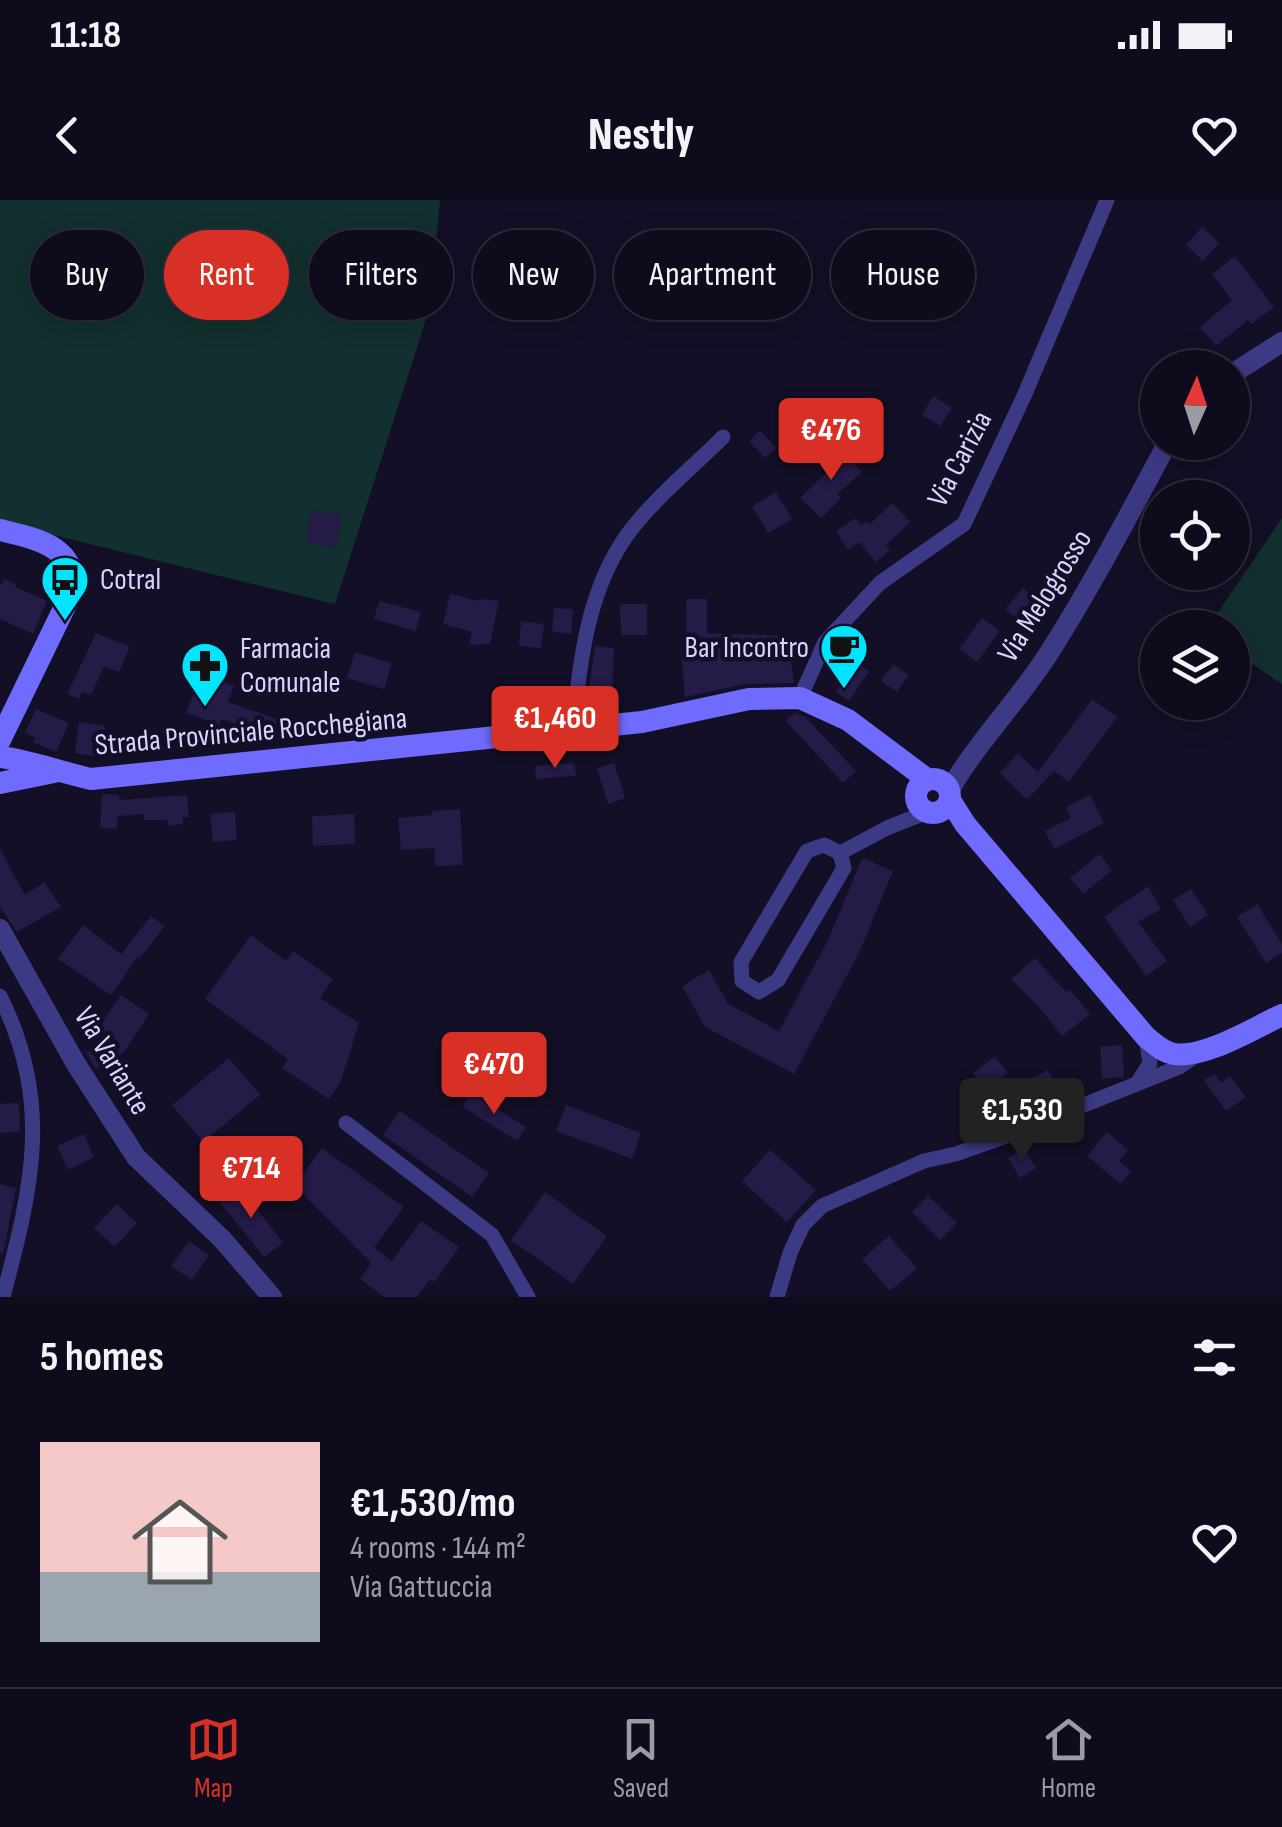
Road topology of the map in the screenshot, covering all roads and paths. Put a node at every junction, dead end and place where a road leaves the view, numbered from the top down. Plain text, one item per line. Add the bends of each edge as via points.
1 (1107, 200) edge
2 (1282, 342) edge
3 (1250, 362) edge
4 (722, 437) dead end
5 (1158, 460) edge
6 (0, 530) edge
7 (800, 698) junction
8 (573, 730) junction
9 (3, 735) edge
10 (0, 757) edge
11 (0, 766) edge
12 (17, 773) edge
13 (934, 795) junction
14 (840, 853) junction
15 (0, 929) edge
16 (0, 996) edge
17 (1282, 1015) edge
18 (1146, 1037) junction
19 (1167, 1052) junction
20 (1201, 1052) junction
21 (1159, 1075) junction
22 (1138, 1082) junction
23 (346, 1123) dead end
24 (3, 1297) edge
25 (272, 1297) edge
26 (528, 1297) edge
27 (778, 1297) edge

1 - 7 street, Via Carizia via 964,524 880,583 825,642
2 - 3 street
4 - 8 street via 629,532 607,572 591,611
5 - 13 street, Via Melogrosso via 1049,654 999,724
6 - 9 main road via 56,550 74,577
7 - 8 main road, Strada Provinciale Rocchegiana via 749,699
7 - 13 main road, Strada Provinciale Rocchegiana via 848,720
8 - 12 main road, Strada Provinciale Rocchegiana via 91,779
9 - 12 main road
10 - 12 main road, Strada Provinciale Rocchegiana
11 - 12 main road, Strada Provinciale Rocchegiana
13 - 14 street
13 - 18 main road, Strada Provinciale Rocchegiana
14 - 14 street via 824,845 807,850 741,962 742,982 758,992 778,980 844,868
15 - 25 street, Via Variante via 136,1157
16 - 24 street via 28,1076 34,1116 23,1220
17 - 20 main road
18 - 19 main road, Strada Provinciale Rocchegiana
18 - 22 street via 1150,1063
19 - 20 main road
19 - 21 street
20 - 21 street
21 - 22 street
22 - 27 street via 822,1206 802,1225
23 - 26 street via 492,1235

